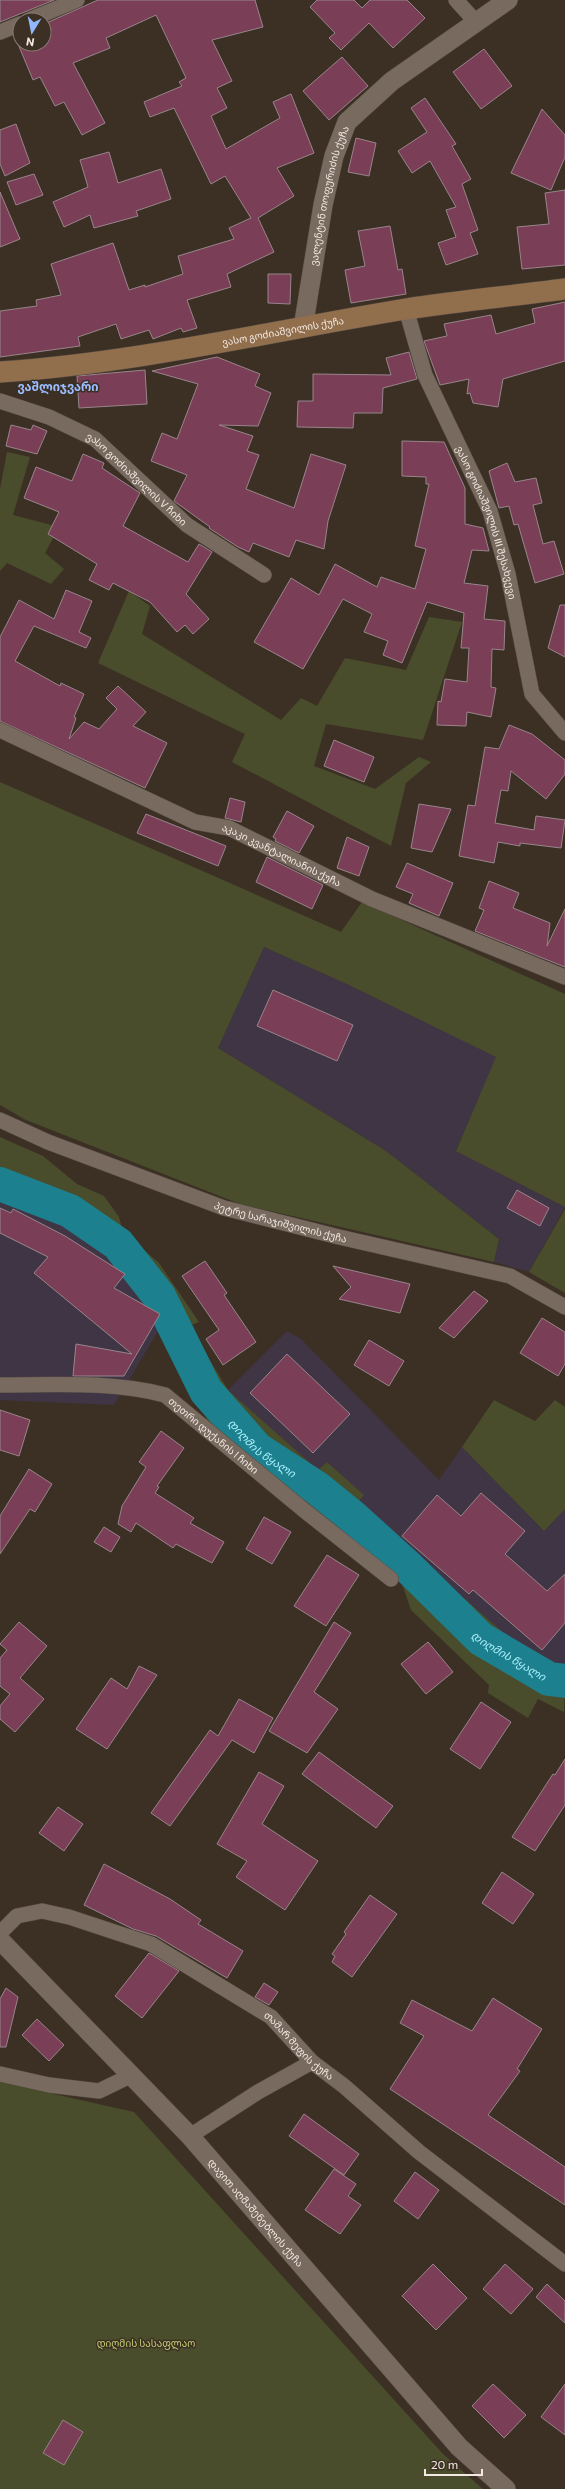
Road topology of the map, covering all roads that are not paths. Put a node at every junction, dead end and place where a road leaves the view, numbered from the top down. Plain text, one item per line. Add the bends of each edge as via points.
1 (77, 0) edge
2 (456, 0) edge
3 (508, 0) edge
4 (48, 12) edge
5 (475, 21) junction
6 (12, 27) edge
7 (0, 32) edge
8 (565, 289) edge
9 (406, 309) junction
10 (303, 328) junction
11 (0, 372) edge
12 (0, 401) edge
13 (264, 575) dead end
14 (0, 730) edge
15 (565, 733) edge
16 (565, 977) edge
17 (0, 1120) edge
18 (565, 1307) edge
19 (0, 1385) edge
20 (391, 1579) dead end
21 (0, 1933) edge
22 (0, 1940) edge
23 (312, 2062) junction
24 (0, 2074) edge
25 (132, 2075) junction
26 (190, 2136) junction
27 (565, 2264) edge
28 (506, 2489) edge

1 - 4 street
2 - 5 street
3 - 5 street, ვალენტინ თოფურიძის ქუჩა
5 - 10 street, ვალენტინ თოფურიძის ქუჩა via 392,81 347,122 334,156
6 - 7 street
8 - 9 main road, ვასო გოძიაშვილის ქუჩა
9 - 10 main road, ვასო გოძიაშვილის ქუჩა
9 - 15 street, ვასო გოძიაშვილის III შესახვევი via 425,375 490,511 508,574 532,694
10 - 11 main road, ვასო გოძიაშვილის ქუჩა via 48,369
12 - 13 street, ვასო გოძიაშვილის V ჩიხი via 49,417 95,439 188,525
14 - 16 street, აკაკი კვანტალიანის ქუჩა via 195,822 229,828 372,899
17 - 18 street, პეტრე სარაჯიშვილის ქუჩა via 48,1142 224,1208 510,1276
19 - 20 street, თეთრი დუქანის I ჩიხი via 107,1385 138,1388 165,1395
21 - 23 street, თამარ მეფის ქუჩა via 17,1916 42,1911 69,1916 151,1944 271,2017
22 - 25 street, დავით აღმაშენებლის ქუჩა
23 - 26 street via 258,2092
23 - 27 street, თამარ მეფის ქუჩა via 344,2086 419,2152
24 - 25 street via 48,2085 99,2091
25 - 26 street, დავით აღმაშენებლის ქუჩა
26 - 28 street, დავით აღმაშენებლის ქუჩა via 459,2446

